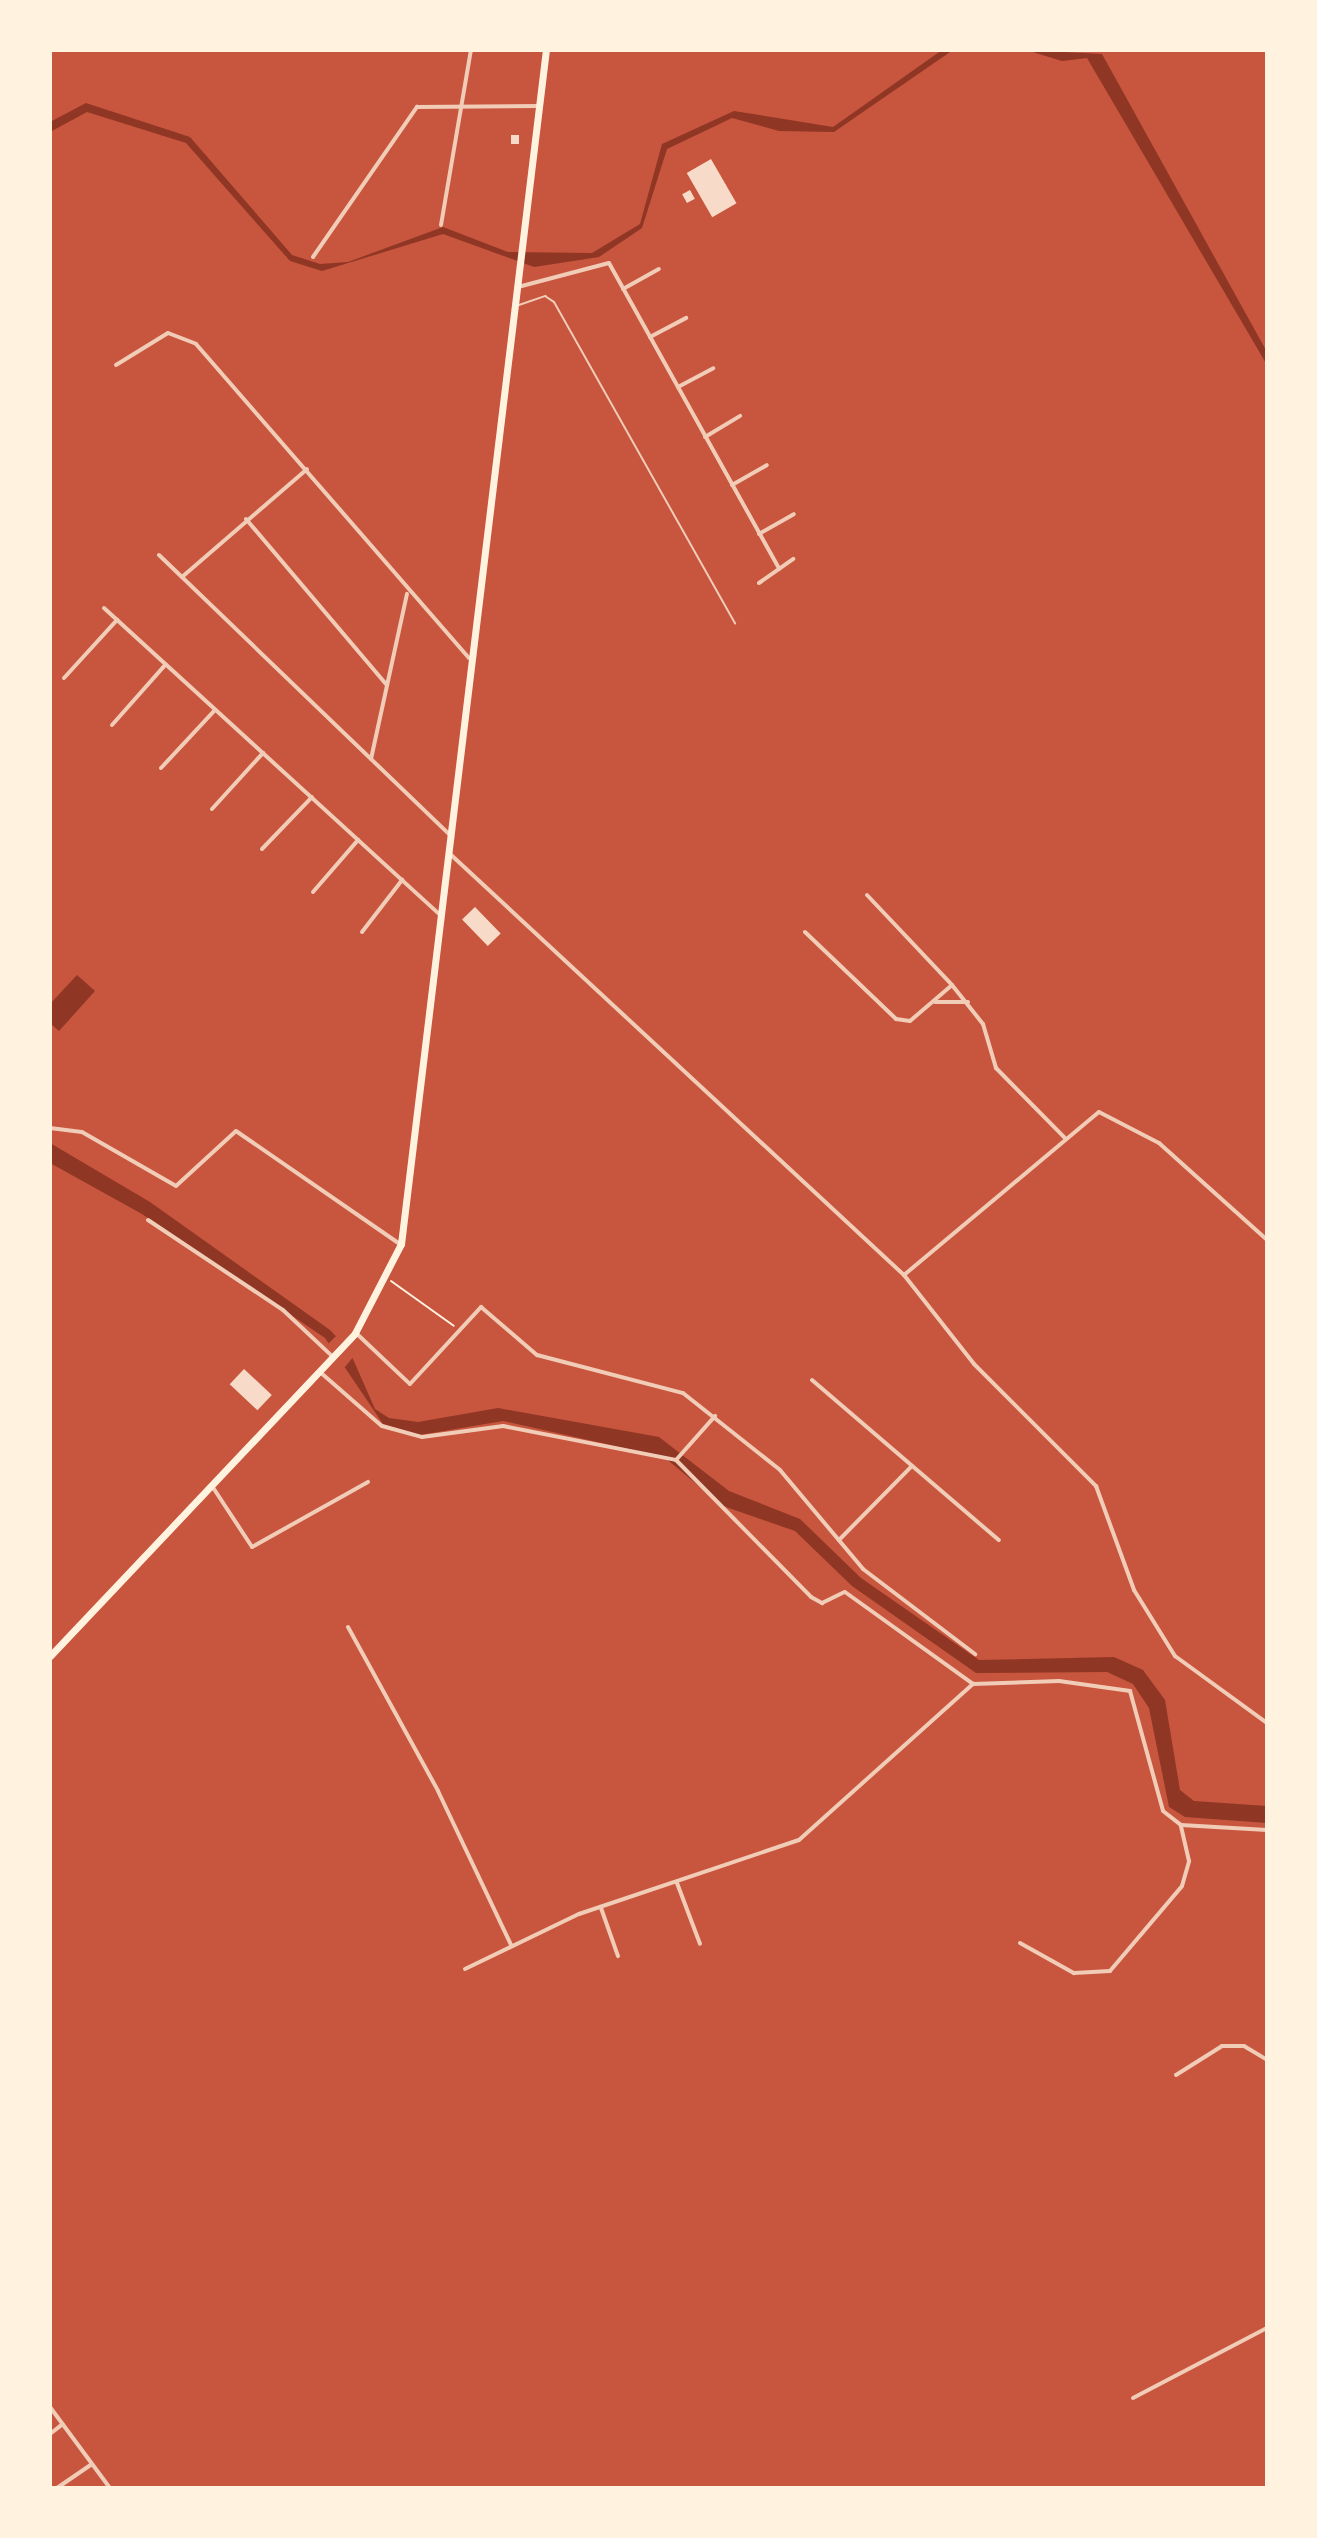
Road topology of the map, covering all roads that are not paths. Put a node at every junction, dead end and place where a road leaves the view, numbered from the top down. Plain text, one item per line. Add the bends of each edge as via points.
1 (471, 50) edge
2 (546, 50) edge
3 (538, 106) junction
4 (459, 107) junction
5 (441, 225) dead end
6 (313, 257) dead end
7 (659, 269) dead end
8 (515, 288) junction
9 (623, 289) junction
10 (514, 307) junction
11 (686, 318) dead end
12 (650, 337) junction
13 (116, 365) dead end
14 (713, 368) dead end
15 (678, 387) junction
16 (740, 416) dead end
17 (705, 437) junction
18 (767, 465) dead end
19 (307, 469) junction
20 (732, 485) junction
21 (794, 514) dead end
22 (246, 519) junction
23 (759, 534) junction
24 (159, 555) dead end
25 (793, 559) dead end
26 (779, 569) junction
27 (182, 577) junction
28 (759, 583) dead end
29 (407, 593) junction
30 (104, 608) dead end
31 (117, 620) junction
32 (735, 623) dead end
33 (469, 658) junction
34 (166, 664) junction
35 (64, 678) dead end
36 (387, 685) junction
37 (215, 710) junction
38 (112, 725) dead end
39 (263, 753) junction
40 (371, 759) junction
41 (161, 768) dead end
42 (312, 797) junction
43 (212, 809) dead end
44 (450, 835) junction
45 (358, 840) junction
46 (262, 849) dead end
47 (447, 852) junction
48 (402, 880) junction
49 (313, 892) dead end
50 (867, 895) dead end
51 (441, 916) junction
52 (362, 932) dead end
53 (805, 932) dead end
54 (952, 985) junction
55 (935, 1002) junction
56 (968, 1002) junction
57 (50, 1128) edge
58 (1064, 1137) junction
59 (148, 1220) dead end
60 (1267, 1240) edge
61 (401, 1244) junction
62 (904, 1275) junction
63 (353, 1336) junction
64 (334, 1357) junction
65 (320, 1372) junction
66 (812, 1380) dead end
67 (715, 1416) junction
68 (676, 1460) junction
69 (912, 1466) junction
70 (368, 1482) dead end
71 (211, 1484) junction
72 (839, 1540) junction
73 (999, 1540) dead end
74 (348, 1627) dead end
75 (975, 1654) dead end
76 (50, 1656) edge
77 (973, 1684) junction
78 (1267, 1723) edge
79 (1181, 1825) junction
80 (1267, 1830) edge
81 (677, 1883) junction
82 (601, 1908) junction
83 (1020, 1943) dead end
84 (700, 1944) dead end
85 (511, 1945) junction
86 (618, 1956) dead end
87 (465, 1969) dead end
88 (1267, 2060) edge
89 (1176, 2075) dead end
90 (1267, 2328) edge
91 (1133, 2398) dead end
92 (50, 2407) edge
93 (63, 2424) junction
94 (50, 2434) edge
95 (92, 2464) junction
96 (57, 2488) edge
97 (110, 2488) edge

1 - 4 street
2 - 3 main road
3 - 4 street
3 - 8 main road
4 - 5 street
4 - 6 street via 417,107
7 - 9 street
8 - 9 street via 609,263
8 - 10 main road
9 - 12 street
10 - 32 lane via 545,296 554,302
10 - 33 main road
11 - 12 street
12 - 15 street
13 - 19 street via 180,333
14 - 15 street
15 - 17 street
16 - 17 street
17 - 20 street
18 - 20 street
19 - 22 street
19 - 29 street
20 - 23 street
21 - 23 street
22 - 27 street
22 - 36 street
23 - 26 street
24 - 27 street
25 - 26 street
26 - 28 street
27 - 40 street
29 - 33 street
29 - 36 street
30 - 31 street
31 - 34 street
31 - 35 street
33 - 44 main road
34 - 37 street
34 - 38 street
36 - 40 street
37 - 39 street
37 - 41 street
39 - 42 street
39 - 43 street
40 - 44 street
42 - 45 street
42 - 46 street
44 - 47 main road
45 - 48 street
45 - 49 street
47 - 51 main road
47 - 62 street
48 - 51 street
48 - 52 street
50 - 54 street
51 - 61 main road
53 - 55 street via 896,1019 910,1021
54 - 55 street
54 - 56 street
55 - 56 street
56 - 58 street via 996,1068
57 - 61 street via 82,1132 176,1186 236,1131
58 - 60 street via 1099,1112 1130,1123
58 - 62 street
59 - 64 street via 283,1310
61 - 63 main road
62 - 78 street via 974,1364 1096,1486 1134,1590 1175,1656
63 - 64 main road
63 - 67 street via 410,1384 481,1307 537,1355 683,1393
64 - 65 main road
65 - 68 street via 382,1426 422,1437 503,1426
65 - 71 main road
66 - 69 street
67 - 68 street
67 - 72 street via 780,1470
68 - 77 street via 811,1597 822,1603 845,1592
69 - 72 street
69 - 73 street
70 - 71 street via 252,1547
71 - 76 main road
72 - 75 street via 863,1569
74 - 85 street via 438,1791
77 - 79 street via 1059,1681 1130,1691 1153,1794
77 - 81 street via 799,1840
79 - 80 street
79 - 83 street via 1189,1861 1182,1886 1110,1971 1074,1973
81 - 82 street
81 - 84 street
82 - 85 street
82 - 86 street
85 - 87 street
88 - 89 street via 1244,2046 1222,2046
90 - 91 street
92 - 93 street
93 - 94 street
93 - 95 street
95 - 96 street
95 - 97 street

